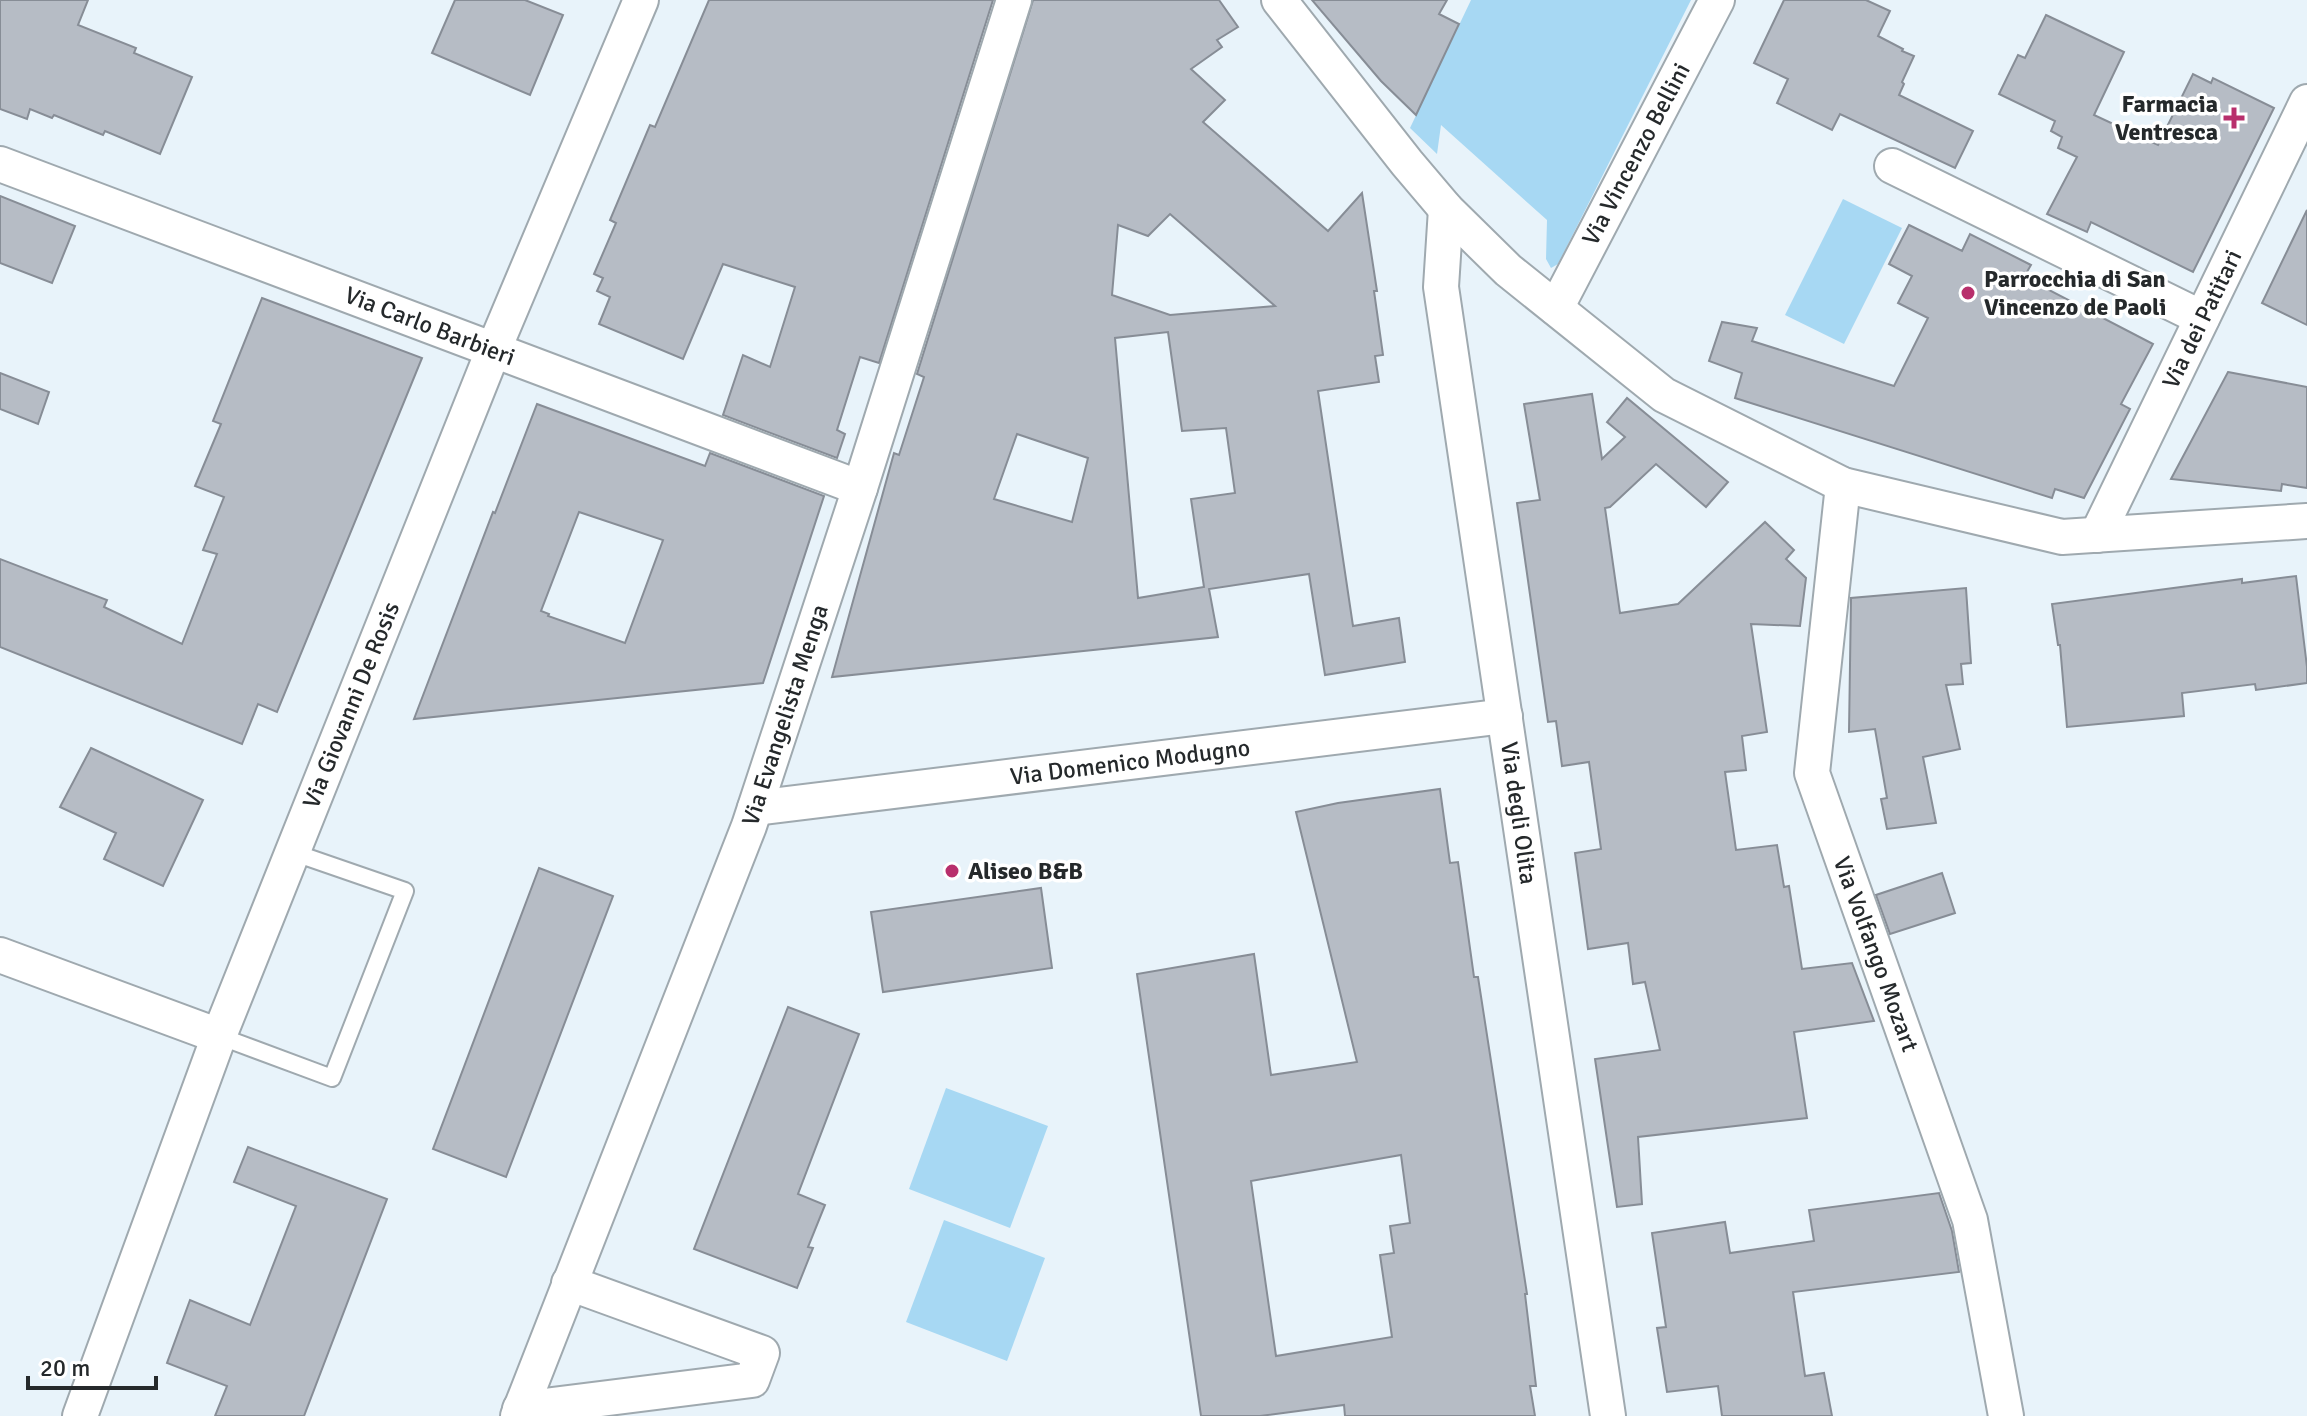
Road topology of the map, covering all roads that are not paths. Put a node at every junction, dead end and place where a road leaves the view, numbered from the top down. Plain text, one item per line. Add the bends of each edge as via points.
1 (641, 0) edge
2 (1014, 0) edge
3 (1279, 0) edge
4 (1717, 0) edge
5 (2307, 102) edge
6 (0, 164) edge
7 (1892, 166) dead end
8 (1446, 209) junction
9 (1556, 308) junction
10 (2202, 318) junction
11 (493, 351) junction
12 (1843, 485) junction
13 (860, 488) junction
14 (2307, 521) edge
15 (2097, 535) junction
16 (1505, 716) junction
17 (755, 808) junction
18 (292, 852) junction
19 (0, 955) edge
20 (219, 1036) junction
21 (569, 1283) junction
22 (519, 1412) edge
23 (80, 1416) edge
24 (1608, 1416) edge
25 (2006, 1416) edge

1 - 11 street, Via Giovanni De Rosis
2 - 13 street, Via Evangelista Menga
3 - 8 street
4 - 9 street, Via Vincenzo Bellini
5 - 10 street, Via dei Patitari
6 - 11 street, Via Carlo Barbieri
7 - 10 street
8 - 9 street
8 - 16 street, Via degli Olita via 1441,287
9 - 12 street via 1664,395
10 - 15 street, Via dei Patitari
11 - 13 street, Via Carlo Barbieri
11 - 18 street, Via Giovanni De Rosis
12 - 15 street via 2062,537
12 - 25 street, Via Volfango Mozart via 1812,773 1970,1220
13 - 17 street, Via Evangelista Menga
14 - 15 street
16 - 17 street, Via Domenico Modugno
16 - 24 street, Via degli Olita
17 - 21 street, Via Evangelista Menga
18 - 20 street, Via Giovanni De Rosis
18 - 20 lane via 405,891 332,1078
19 - 20 street
20 - 23 street, Via Giovanni De Rosis
21 - 22 street, Via Evangelista Menga
21 - 22 street via 762,1353 752,1380

